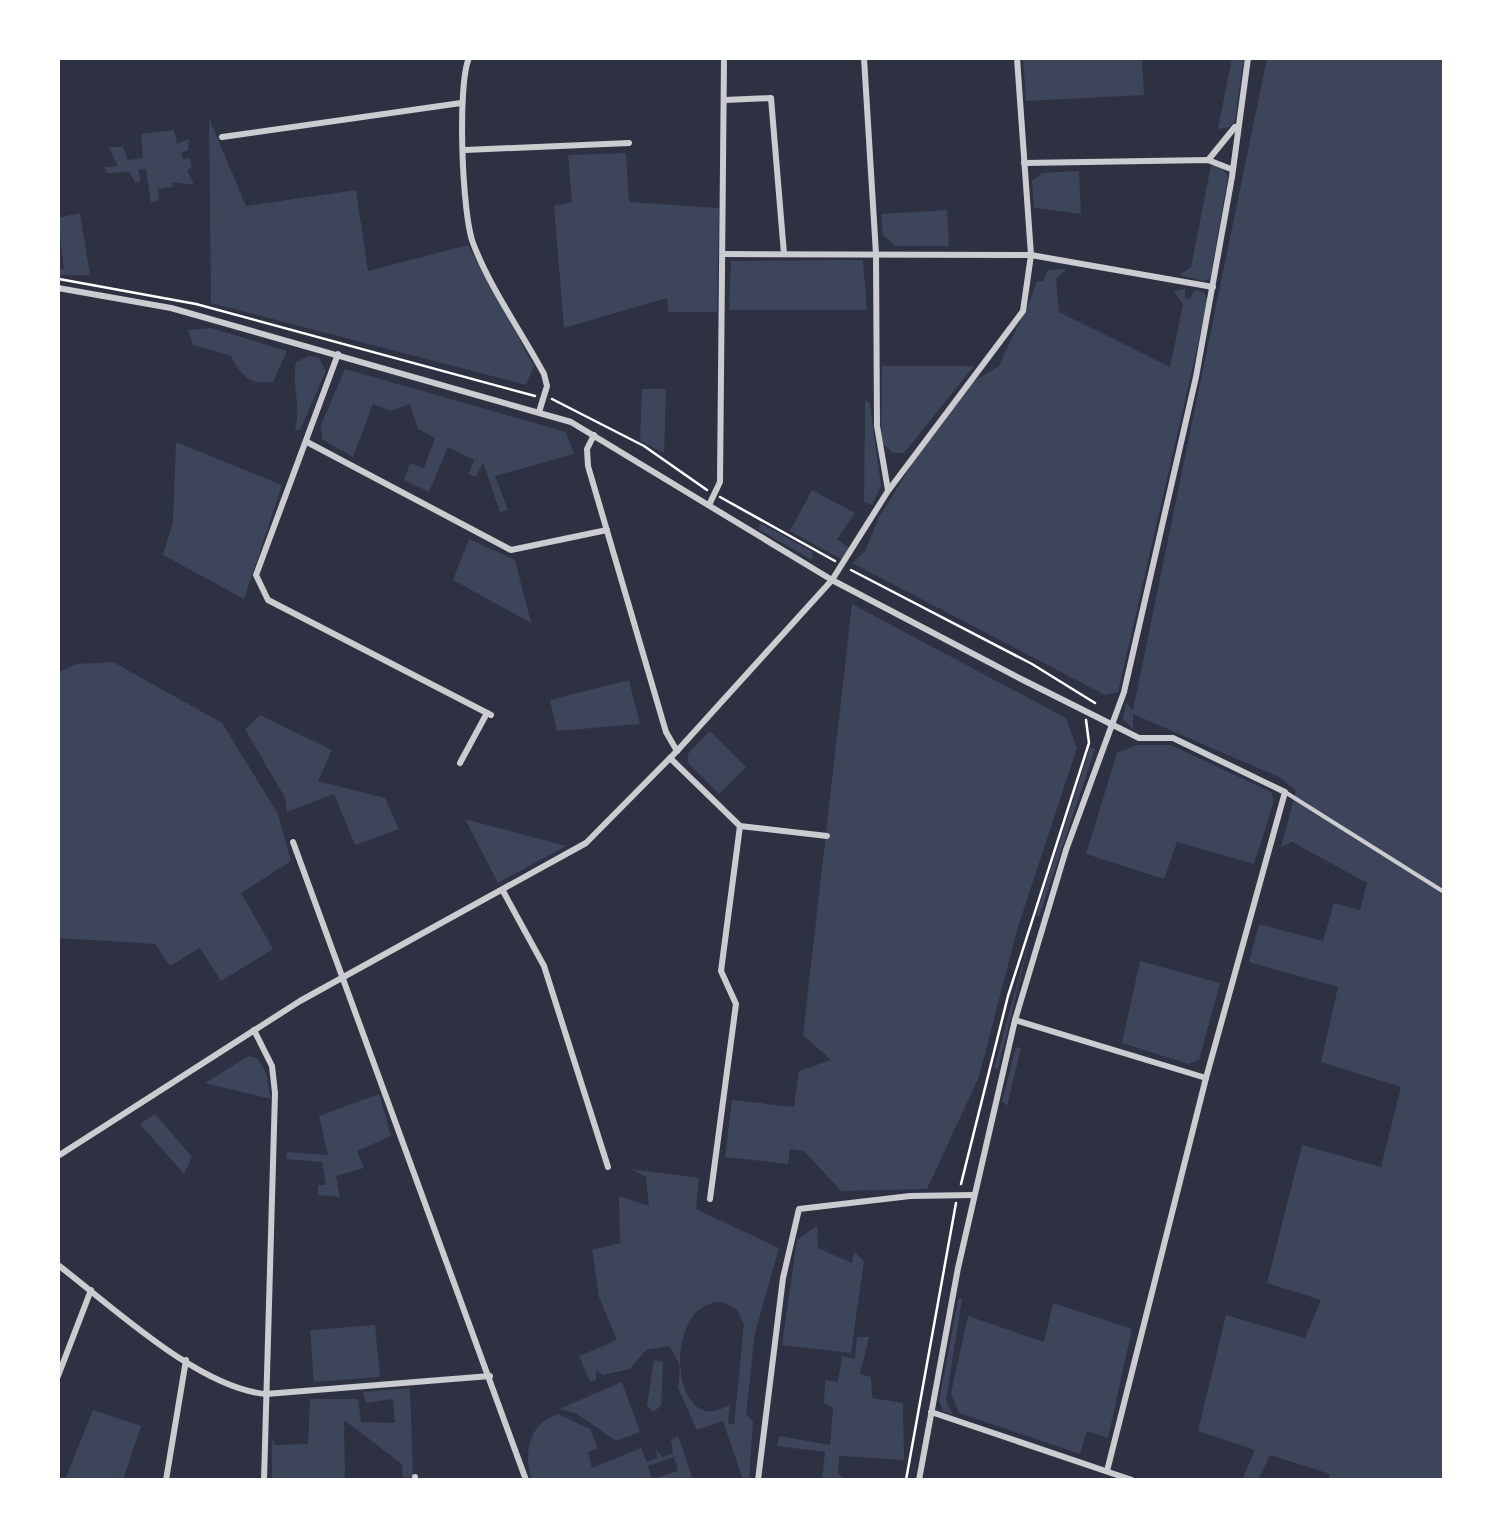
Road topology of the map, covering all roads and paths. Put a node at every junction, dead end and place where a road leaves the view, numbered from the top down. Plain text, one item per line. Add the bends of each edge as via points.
1 (468, 58) edge
2 (724, 58) edge
3 (864, 58) edge
4 (1018, 58) edge
5 (1248, 58) edge
6 (726, 100) junction
7 (461, 104) junction
8 (1239, 119) junction
9 (222, 136) dead end
10 (628, 143) dead end
11 (465, 150) junction
12 (1208, 160) junction
13 (1024, 163) junction
14 (1232, 170) junction
15 (723, 254) junction
16 (784, 254) junction
17 (876, 254) junction
18 (1030, 255) junction
19 (58, 278) edge
20 (1213, 287) junction
21 (58, 288) edge
22 (338, 354) junction
23 (538, 394) dead end
24 (549, 397) dead end
25 (539, 412) junction
26 (594, 435) junction
27 (306, 442) junction
28 (708, 490) dead end
29 (888, 491) junction
30 (719, 496) dead end
31 (709, 505) junction
32 (608, 530) junction
33 (838, 562) dead end
34 (847, 568) dead end
35 (832, 580) junction
36 (1092, 709) dead end
37 (1086, 719) dead end
38 (1109, 724) junction
39 (674, 754) junction
40 (460, 762) dead end
41 (1285, 792) junction
42 (740, 826) junction
43 (827, 836) dead end
44 (293, 842) dead end
45 (504, 891) junction
46 (1444, 892) edge
47 (343, 976) junction
48 (1015, 1020) junction
49 (254, 1030) junction
50 (1206, 1078) junction
51 (58, 1156) edge
52 (608, 1167) dead end
53 (961, 1184) dead end
54 (974, 1195) junction
55 (710, 1199) dead end
56 (956, 1202) dead end
57 (58, 1265) edge
58 (90, 1290) junction
59 (186, 1360) junction
60 (58, 1376) edge
61 (490, 1376) junction
62 (266, 1394) junction
63 (930, 1412) junction
64 (1106, 1471) junction
65 (166, 1480) edge
66 (264, 1480) edge
67 (526, 1480) edge
68 (758, 1480) edge
69 (906, 1480) edge
70 (919, 1480) edge
71 (1132, 1480) edge

1 - 7 street
2 - 6 street
3 - 17 street
4 - 13 street
5 - 8 street
6 - 15 street
6 - 16 street via 772,98
7 - 9 street
7 - 11 street
8 - 12 street
8 - 14 street
10 - 11 street
11 - 25 street via 474,244 544,374
12 - 13 street
12 - 14 street
13 - 18 street
14 - 20 street
15 - 16 street
15 - 31 street via 720,482
16 - 17 street
17 - 18 street
17 - 29 street via 876,413
18 - 20 street
18 - 29 street via 1020,318
19 - 23 path via 196,304 530,398
20 - 38 street via 1124,692
21 - 22 street via 171,308
22 - 25 street
22 - 27 street
24 - 28 path
25 - 26 street
26 - 31 street
26 - 32 street via 588,462
27 - 32 street via 512,550
27 - 40 street via 256,576 262,594 489,714
29 - 35 street
30 - 33 path
31 - 35 street
32 - 39 street
34 - 36 path via 1096,700
35 - 38 street
35 - 39 street
37 - 53 path via 1089,744 1008,996
38 - 41 street via 1139,738 1173,738
38 - 48 street
39 - 42 street
39 - 45 street via 586,843
41 - 46 lane
41 - 50 street
42 - 43 street
42 - 55 street via 721,972 736,1004
44 - 47 street
45 - 47 street
45 - 52 street via 544,966
47 - 49 street
47 - 61 street
48 - 50 street
48 - 54 street
49 - 51 street
49 - 62 street via 275,1087
50 - 64 street
54 - 63 street
54 - 68 street via 799,1210 783,1278
56 - 69 path
57 - 58 street
58 - 59 street
58 - 60 street
59 - 62 street via 228,1386
59 - 65 street
61 - 62 street
61 - 67 street
62 - 66 street
63 - 64 street
63 - 70 street
64 - 71 street

